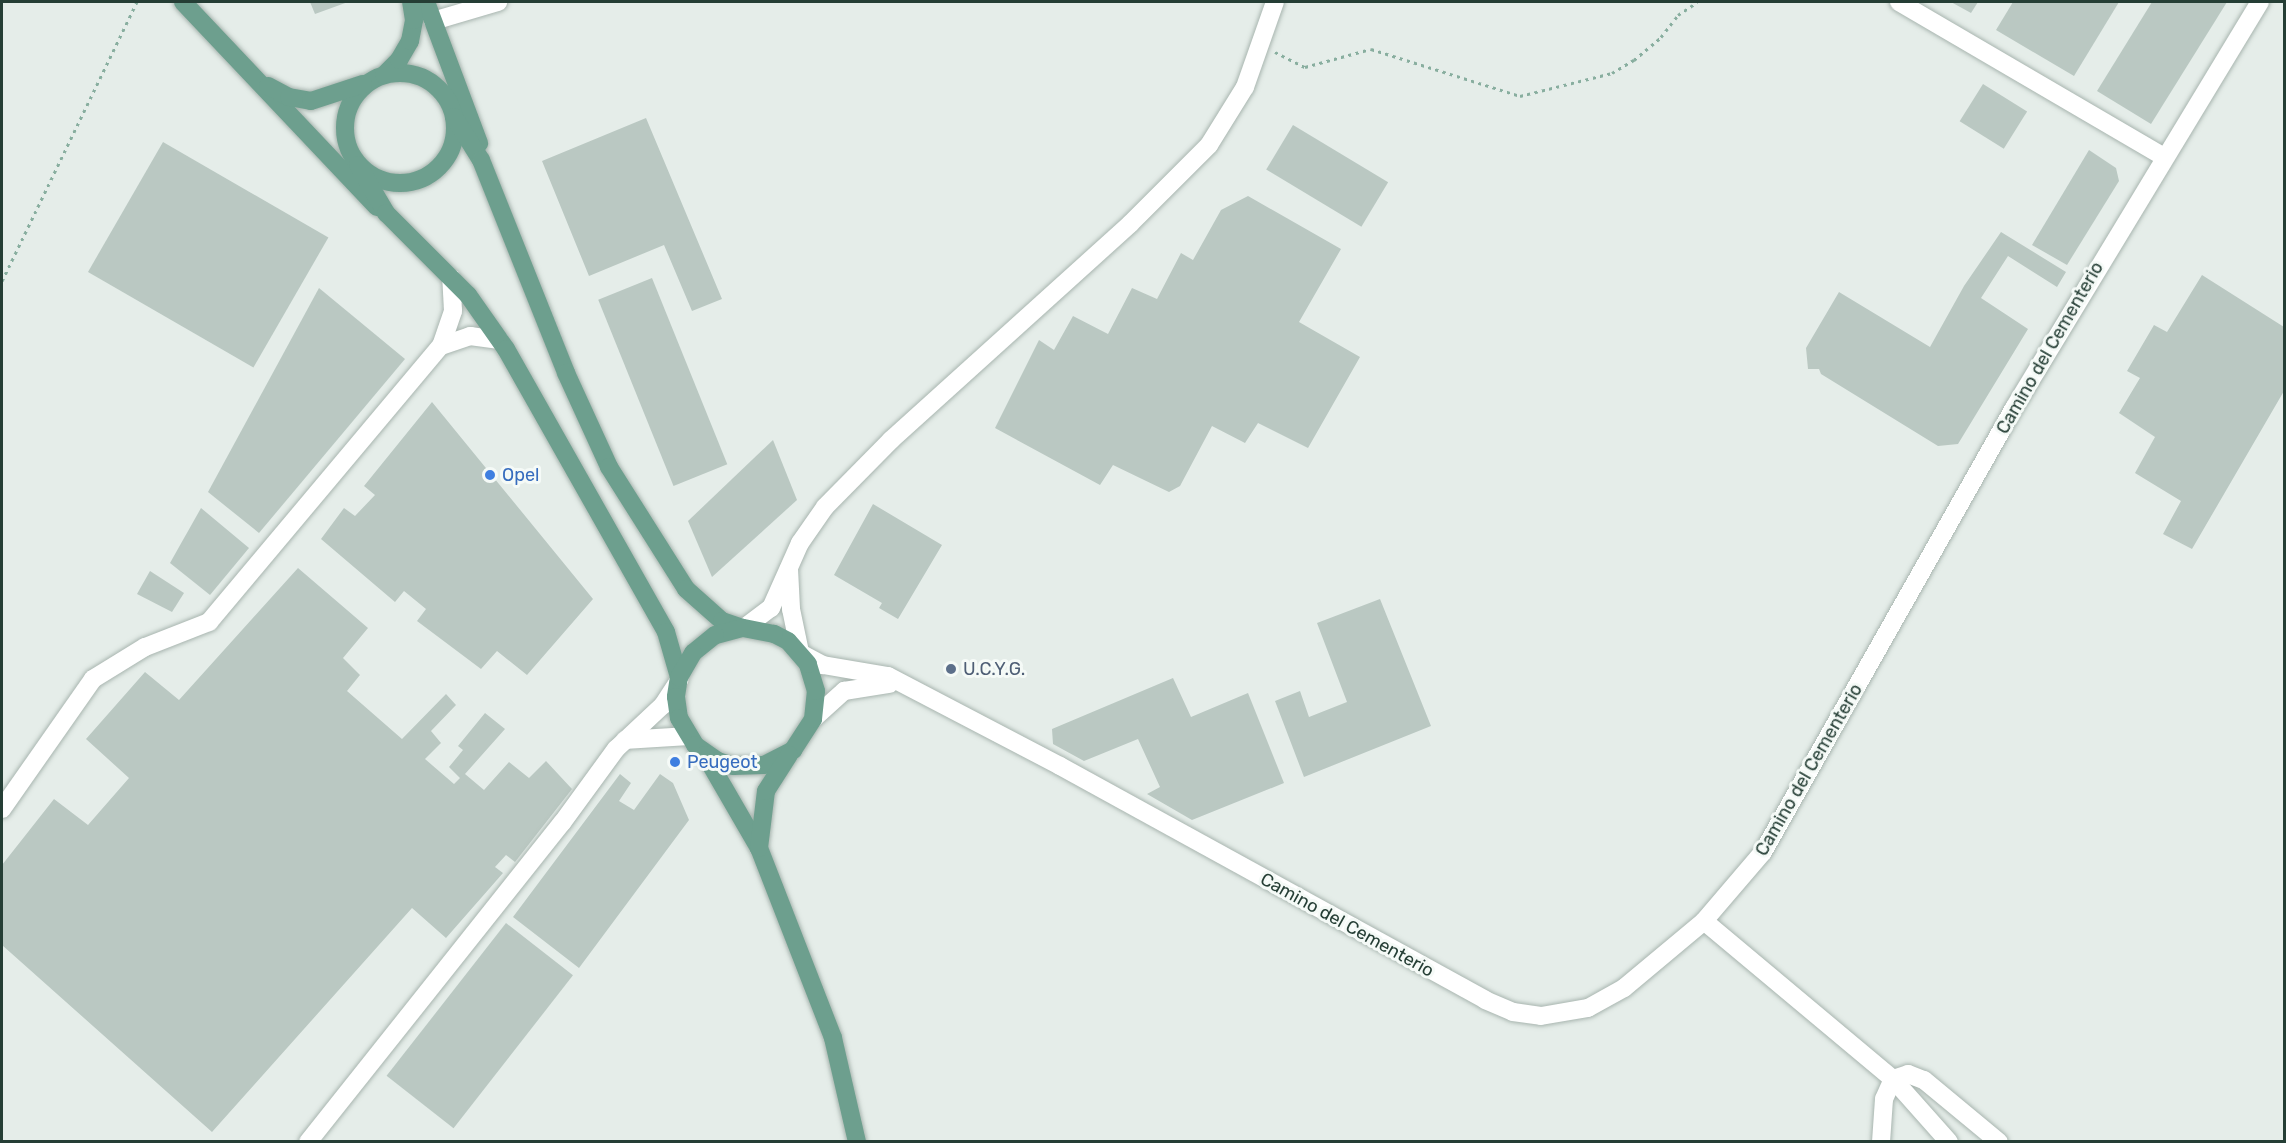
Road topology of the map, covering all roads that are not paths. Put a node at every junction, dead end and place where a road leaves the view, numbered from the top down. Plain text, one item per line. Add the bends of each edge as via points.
1 (183, 2) edge
2 (411, 2) edge
3 (426, 2) edge
4 (498, 2) edge
5 (1275, 2) edge
6 (1899, 2) edge
7 (2260, 2) edge
8 (433, 21) junction
9 (248, 70) junction
10 (384, 75) junction
11 (366, 83) junction
12 (445, 97) junction
13 (454, 117) junction
14 (2163, 156) junction
15 (481, 160) junction
16 (358, 165) junction
17 (386, 213) junction
18 (451, 278) junction
19 (500, 340) junction
20 (441, 346) junction
21 (789, 568) junction
22 (743, 628) junction
23 (801, 653) junction
24 (679, 678) junction
25 (894, 683) junction
26 (813, 719) junction
27 (688, 736) junction
28 (625, 740) junction
29 (793, 750) junction
30 (704, 753) junction
31 (2, 809) edge
32 (759, 848) junction
33 (1704, 921) junction
34 (1893, 1079) junction
35 (308, 1142) edge
36 (857, 1142) edge
37 (1881, 1142) edge
38 (1949, 1142) edge
39 (2000, 1142) edge

1 - 9 main road
2 - 10 main road via 414,20 410,41
3 - 8 main road
4 - 8 street
5 - 21 street via 1245,87 1217,134 1130,224 883,448 825,507 800,543
6 - 14 street
7 - 14 street, Camino del Cementerio
8 - 12 main road via 434,48 443,72
8 - 15 main road via 475,129
9 - 11 main road via 280,94 299,100 323,99
9 - 17 main road
10 - 11 main road
10 - 12 main road via 418,76
11 - 16 main road via 350,104 345,122 346,142
12 - 13 main road
13 - 15 main road
13 - 16 main road via 451,148 431,173 401,183 385,181
14 - 33 street, Camino del Cementerio via 2013,408 1763,852
15 - 22 main road via 566,373 609,467 686,589 722,621
16 - 17 main road
17 - 18 main road
18 - 19 main road via 483,313
18 - 20 street via 453,311
19 - 20 street via 470,336
19 - 24 main road via 666,632
20 - 31 street via 209,622 146,648 93,679
21 - 22 street via 771,608
21 - 23 street via 790,609
22 - 23 main road via 774,633
22 - 24 main road via 703,642
23 - 25 street, Camino del Cementerio via 838,669 888,676
23 - 26 main road via 816,691
24 - 27 main road via 678,708
24 - 28 street via 663,705
25 - 26 street via 844,691
25 - 33 street, Camino del Cementerio via 1050,760 1513,1012 1541,1016 1588,1008 1624,988
26 - 29 main road
27 - 28 street
27 - 30 main road
28 - 35 street
29 - 30 main road via 772,762 749,767 733,766
29 - 32 main road via 766,791
30 - 32 main road
32 - 36 main road via 833,1038
33 - 34 street
34 - 37 street via 1884,1099
34 - 38 street
34 - 39 street via 1908,1074 1924,1080

